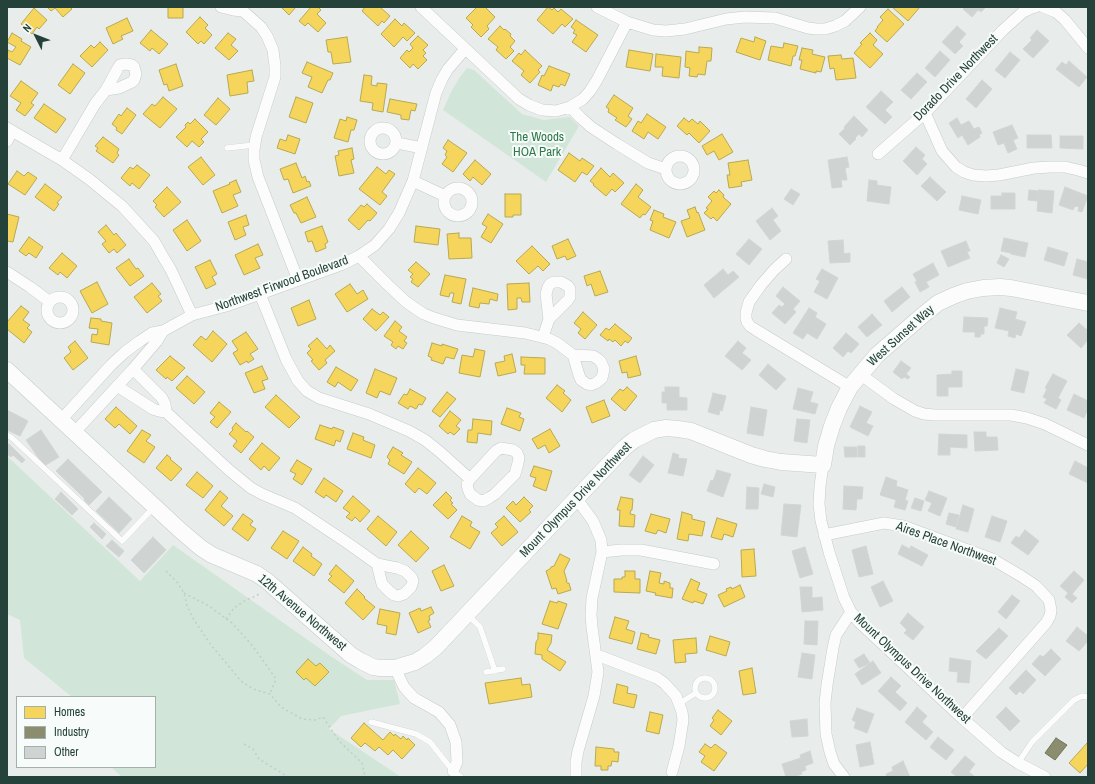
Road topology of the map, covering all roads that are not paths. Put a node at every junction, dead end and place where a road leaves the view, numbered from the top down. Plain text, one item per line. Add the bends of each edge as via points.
1 (221, 7) edge
2 (421, 7) edge
3 (597, 7) edge
4 (860, 7) edge
5 (1036, 7) edge
6 (1043, 7) edge
7 (242, 9) edge
8 (765, 12) edge
9 (627, 22) junction
10 (1088, 48) edge
11 (465, 49) junction
12 (106, 90) dead end
13 (570, 107) junction
14 (925, 113) junction
15 (9, 134) edge
16 (396, 143) dead end
17 (254, 146) junction
18 (227, 148) dead end
19 (422, 148) junction
20 (878, 154) dead end
21 (62, 160) junction
22 (666, 169) dead end
23 (1088, 173) edge
24 (413, 181) junction
25 (445, 196) dead end
26 (359, 256) junction
27 (786, 259) dead end
28 (7, 272) edge
29 (298, 280) junction
30 (260, 294) junction
31 (50, 302) dead end
32 (1088, 303) edge
33 (192, 315) junction
34 (549, 319) dead end
35 (162, 331) junction
36 (543, 337) junction
37 (573, 355) dead end
38 (111, 365) junction
39 (133, 369) junction
40 (7, 370) edge
41 (860, 374) junction
42 (121, 382) junction
43 (850, 387) junction
44 (166, 412) junction
45 (61, 420) junction
46 (74, 433) junction
47 (7, 435) edge
48 (1088, 445) edge
49 (823, 465) junction
50 (470, 479) junction
51 (576, 498) junction
52 (154, 507) junction
53 (824, 535) junction
54 (602, 552) junction
55 (377, 564) dead end
56 (714, 564) dead end
57 (851, 612) junction
58 (467, 614) junction
59 (597, 655) junction
60 (394, 668) junction
61 (503, 670) dead end
62 (495, 671) junction
63 (486, 672) dead end
64 (696, 693) dead end
65 (1088, 697) edge
66 (680, 703) junction
67 (962, 718) junction
68 (371, 722) dead end
69 (1018, 763) junction
70 (672, 772) dead end
71 (457, 774) edge
72 (1042, 776) edge
73 (576, 777) edge
74 (844, 777) edge

1 - 7 street
2 - 11 street
3 - 9 street
4 - 8 street via 845,21 825,29 775,18
5 - 14 street, Dorado Drive Northwest via 1023,12 1003,30
6 - 10 street via 1056,12 1065,20
7 - 17 street via 267,36 275,66 275,77
8 - 9 street via 666,31
9 - 13 street via 590,91
11 - 13 street via 519,99 529,105 542,110 556,111
11 - 19 street, Northwest Firwood Boulevard via 442,79
12 - 21 street
13 - 22 street via 591,127 617,144
14 - 20 street, Dorado Drive Northwest
14 - 23 street via 942,151 964,172 986,176 1050,167 1071,168
15 - 21 street
16 - 19 street
17 - 18 lane
17 - 29 street via 258,177
19 - 24 street, Northwest Firwood Boulevard
21 - 33 street via 122,206 154,241
24 - 25 street
24 - 26 street, Northwest Firwood Boulevard via 399,213 389,228 374,245
26 - 29 street, Northwest Firwood Boulevard
26 - 36 street via 405,301 434,318 457,325
27 - 43 street via 767,278 749,302 747,322
28 - 31 street
29 - 30 street, Northwest Firwood Boulevard
30 - 33 street, Northwest Firwood Boulevard
30 - 50 street via 286,359 298,381 308,391 319,398 369,414 409,431 425,440
32 - 41 street, West Sunset Way via 1011,288 967,291 938,303 877,355
33 - 35 street, Northwest Firwood Boulevard
34 - 36 street
35 - 38 street, Northwest Firwood Boulevard via 140,341
35 - 39 street, Northwest Firwood Boulevard via 157,341
36 - 37 street via 557,343
38 - 42 street
38 - 45 street, Northwest Firwood Boulevard
39 - 42 street, Northwest Firwood Boulevard
39 - 44 street via 162,398
40 - 45 street, 12th Avenue Northwest
41 - 43 street, West Sunset Way
41 - 48 street via 894,399 924,414 1022,417 1045,424
42 - 44 street via 153,408 159,412
42 - 46 street
43 - 49 street, West Sunset Way via 832,426
44 - 55 street via 251,488 296,508
45 - 46 street, 12th Avenue Northwest
46 - 52 street, 12th Avenue Northwest
47 - 52 lane via 122,541
49 - 51 street, Mount Olympus Drive Northwest via 776,461 751,455 691,431 666,428 654,430 634,440
49 - 53 street, Mount Olympus Drive Northwest via 819,504
50 - 50 street via 470,494 483,501 495,494 515,474 519,458 513,450 502,448 496,451
51 - 54 street via 593,521 601,540
51 - 58 street, Mount Olympus Drive Northwest
52 - 60 street, 12th Avenue Northwest via 190,540 212,555 258,574 361,661 373,667
53 - 57 street, Mount Olympus Drive Northwest
53 - 67 street, Aires Place Northwest via 884,523 903,526 992,558 1036,586 1049,600 1051,610 1046,623
54 - 56 street via 641,550
54 - 59 street via 592,598 592,627
57 - 67 street, Mount Olympus Drive Northwest
57 - 74 street via 834,642 825,703 826,734 830,752 834,764
58 - 60 street, Mount Olympus Drive Northwest via 425,656
58 - 62 lane via 480,627
59 - 66 street via 657,678 670,689
59 - 73 street via 597,684 578,751
60 - 71 street via 404,687 414,698 439,712 450,725 456,742
61 - 62 lane
62 - 63 lane
64 - 66 lane
65 - 69 lane via 1082,696 1074,700 1032,742
66 - 70 street via 683,720
67 - 69 street, Mount Olympus Drive Northwest via 1001,752
68 - 71 lane via 416,734 430,742
69 - 72 street, Mount Olympus Drive Northwest

